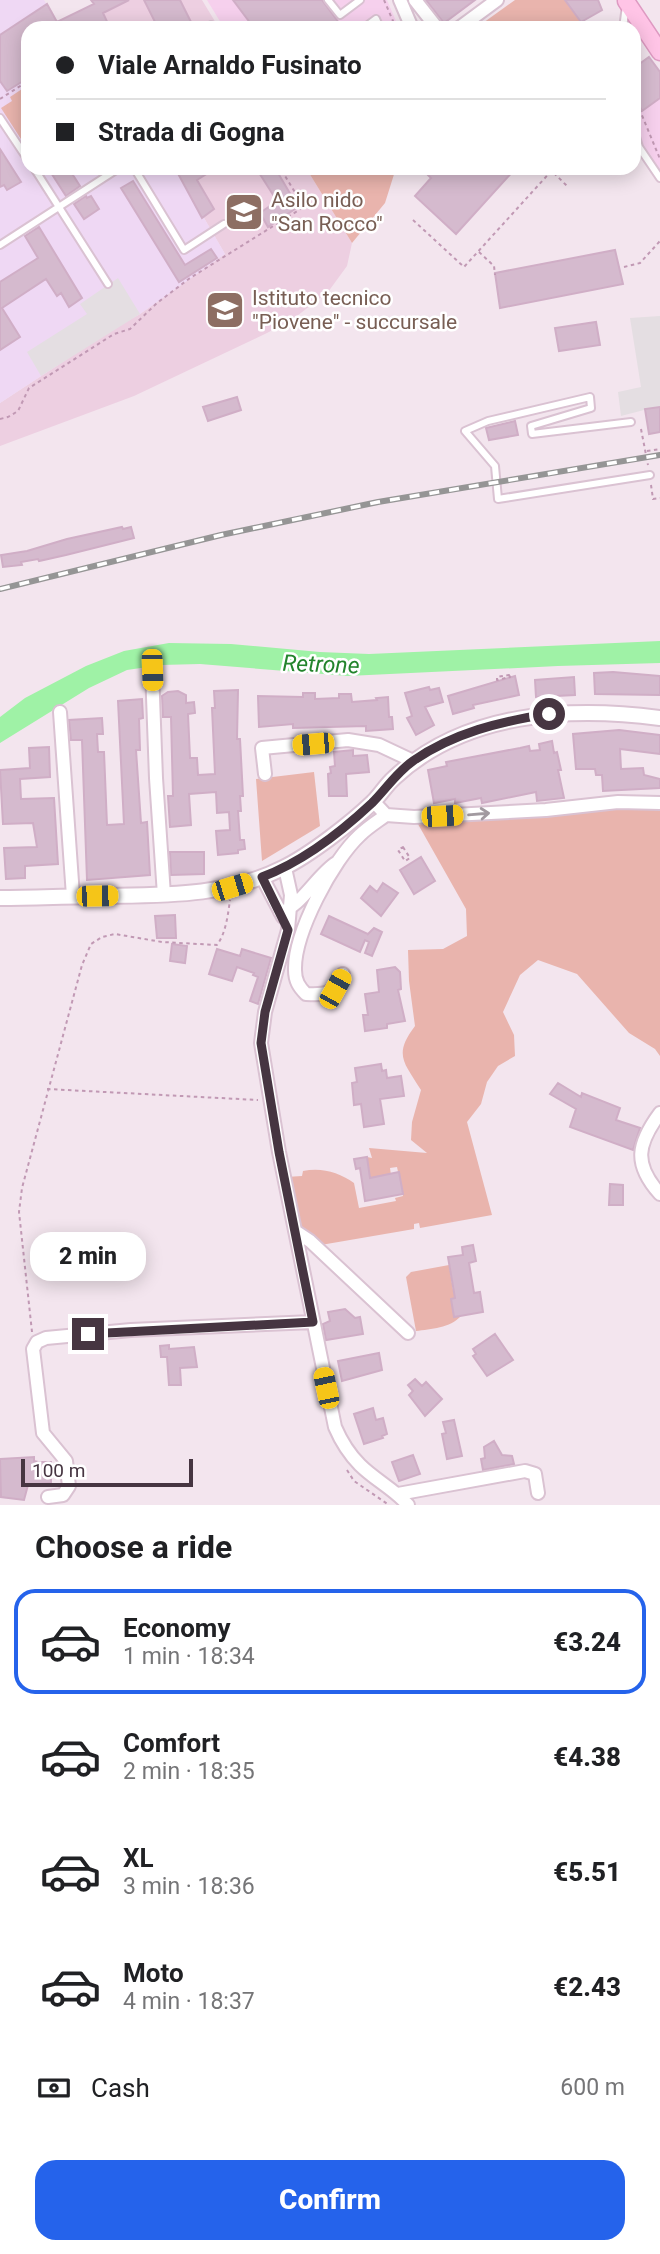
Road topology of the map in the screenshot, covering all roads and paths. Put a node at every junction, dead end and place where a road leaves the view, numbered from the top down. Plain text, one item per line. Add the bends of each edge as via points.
1 (328, 0) edge
2 (360, 0) edge
3 (384, 0) edge
4 (400, 0) edge
5 (415, 0) edge
6 (497, 0) edge
7 (631, 0) edge
8 (393, 21) edge
9 (409, 21) edge
10 (432, 21) edge
11 (468, 21) edge
12 (625, 21) edge
13 (660, 52) edge
14 (21, 86) edge
15 (0, 99) edge
16 (641, 113) edge
17 (0, 118) edge
18 (21, 150) edge
19 (641, 150) edge
20 (660, 159) edge
21 (38, 175) edge
22 (108, 175) edge
23 (138, 175) edge
24 (284, 175) edge
25 (547, 175) edge
26 (557, 175) edge
27 (660, 178) edge
28 (567, 186) dead end
29 (59, 206) junction
30 (413, 220) dead end
31 (224, 224) dead end
32 (660, 242) edge
33 (0, 245) edge
34 (478, 252) junction
35 (624, 267) dead end
36 (495, 275) dead end
37 (108, 284) dead end
38 (0, 419) edge
39 (631, 422) dead end
40 (660, 449) edge
41 (645, 451) dead end
42 (650, 475) dead end
43 (152, 670) dead end
44 (60, 712) dead end
45 (660, 718) edge
46 (413, 761) junction
47 (265, 774) dead end
48 (373, 802) junction
49 (660, 803) edge
50 (386, 814) junction
51 (340, 860) junction
52 (285, 868) junction
53 (262, 877) junction
54 (232, 887) junction
55 (164, 895) junction
56 (73, 896) junction
57 (0, 898) edge
58 (285, 911) junction
59 (344, 974) dead end
60 (47, 1089) junction
61 (263, 1100) dead end
62 (660, 1113) edge
63 (660, 1194) edge
64 (295, 1231) junction
65 (313, 1322) junction
66 (408, 1333) dead end
67 (37, 1342) junction
68 (538, 1493) dead end
69 (398, 1494) junction
70 (48, 1497) dead end
71 (408, 1505) edge

1 - 2 lane via 340,15
3 - 8 path
4 - 9 street
5 - 10 street
6 - 11 street
7 - 12 lane
7 - 13 main road
14 - 15 path
16 - 20 path
17 - 18 lane
19 - 27 lane
21 - 29 lane
22 - 29 lane
23 - 31 lane via 184,250
24 - 38 path via 301,202 299,211 190,278 131,329 114,334 29,388 18,411
25 - 34 path
26 - 28 path
29 - 33 lane
29 - 37 lane
30 - 34 path via 464,267
32 - 35 path via 640,263
34 - 36 path via 494,266
39 - 42 lane via 532,434 531,426 591,408 590,397 488,421 465,431 495,466 498,499
40 - 41 path
43 - 55 street
44 - 56 street
45 - 46 street via 579,713 521,718 456,737
46 - 47 street via 379,745 348,740 262,748
46 - 48 street
48 - 50 street
48 - 52 street
50 -> 49 street via 414,817
50 - 51 street via 359,835
51 - 58 street via 324,870
51 - 59 street via 309,914 295,972 306,994 324,995 335,989
52 - 53 street
52 - 58 street via 291,895
53 - 54 street
53 - 58 street
54 - 55 street
54 - 60 path via 217,945 115,934 91,944
55 - 56 street
56 - 57 street
58 - 64 street via 288,926 261,1043
60 - 61 path
60 - 67 path via 19,1213
62 - 63 street via 639,1153 642,1168
64 - 65 street
64 - 66 street
65 - 67 street via 119,1331
65 - 69 street via 342,1442 360,1465
67 - 70 street via 33,1349 43,1433 66,1461 69,1486 63,1495
68 - 69 street via 535,1474 525,1471
69 - 71 street

